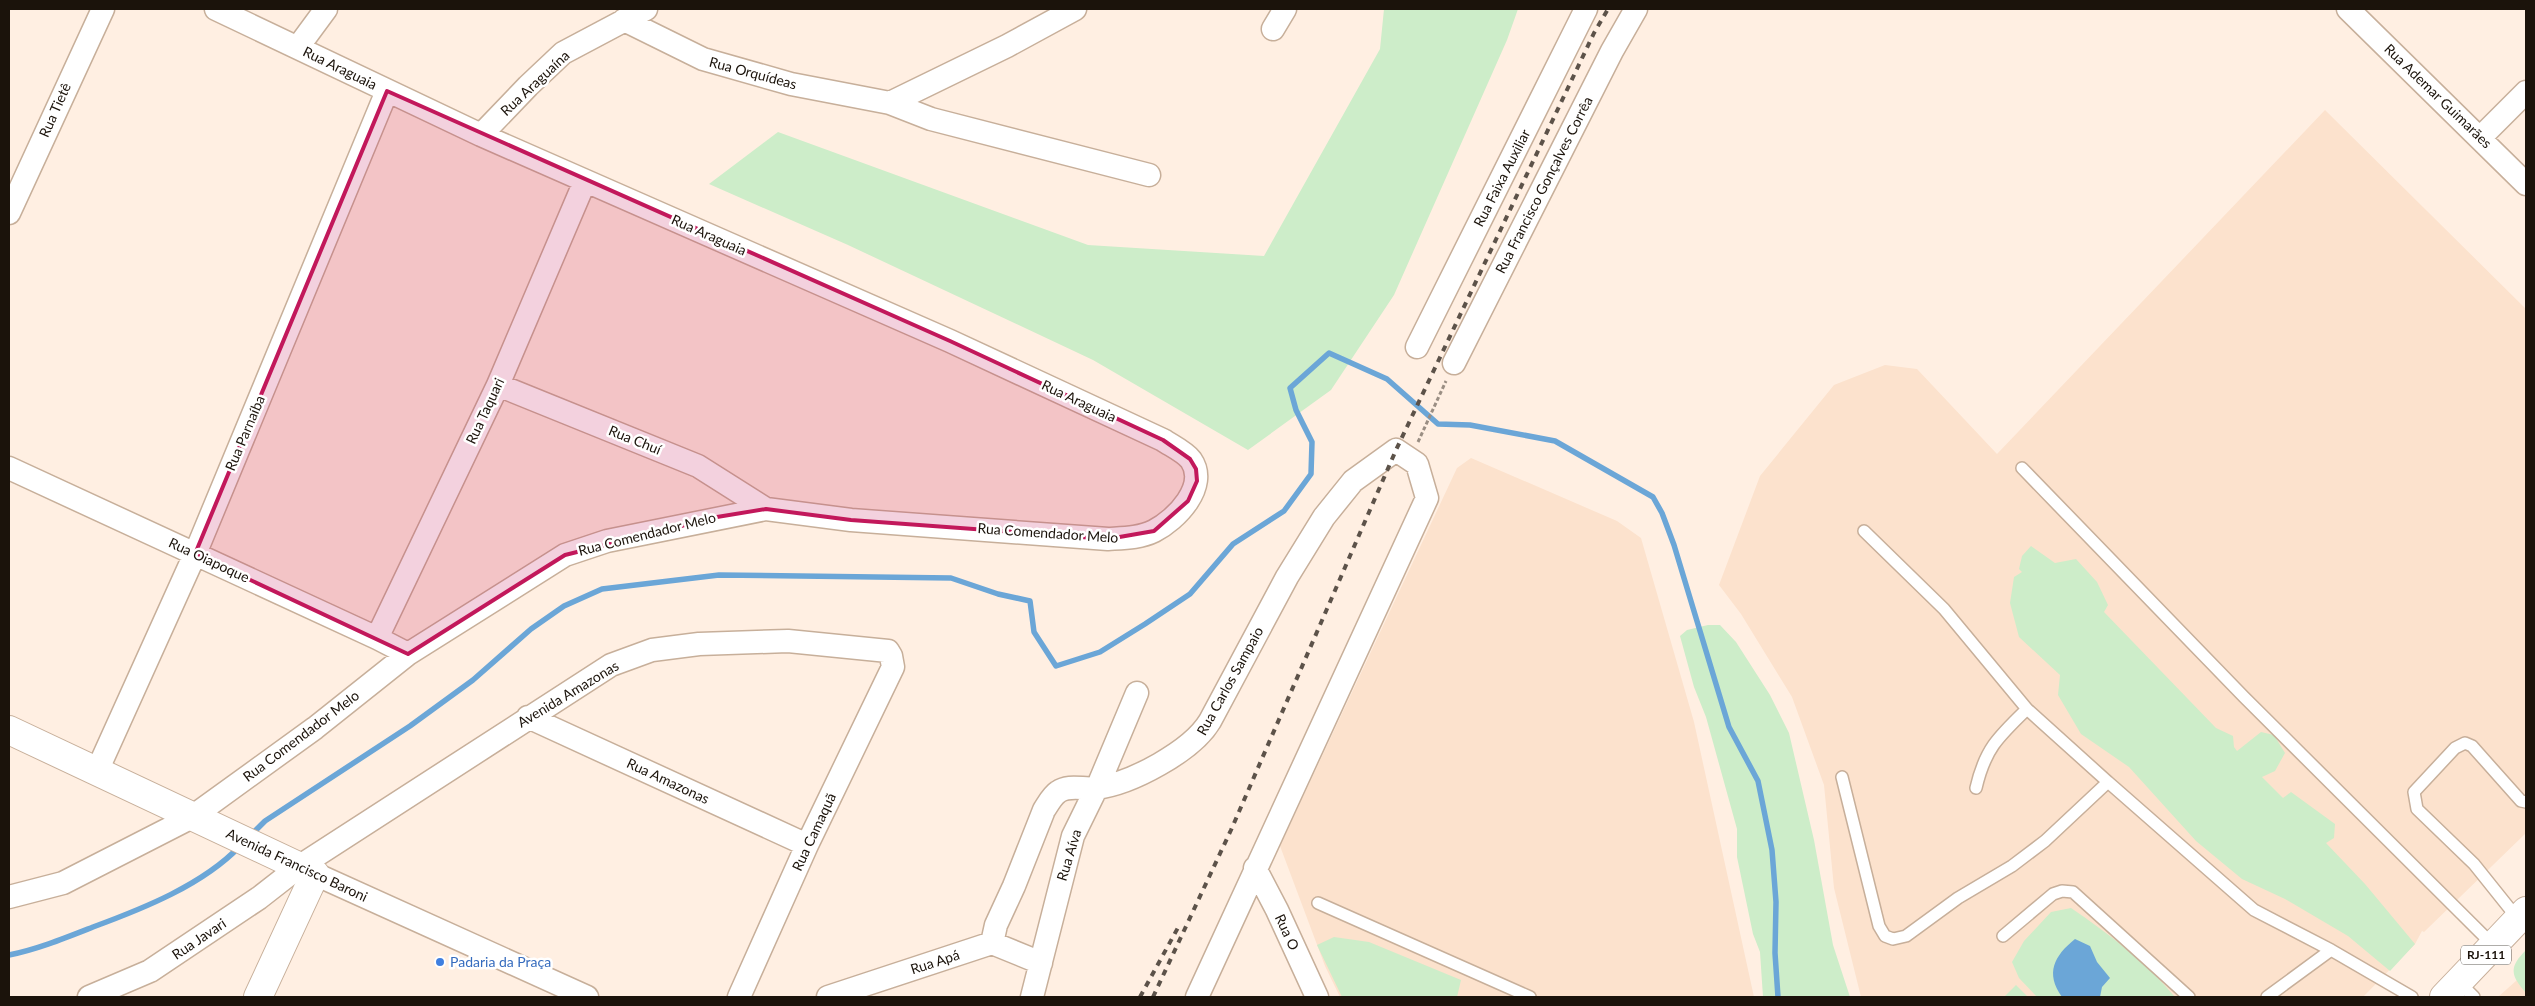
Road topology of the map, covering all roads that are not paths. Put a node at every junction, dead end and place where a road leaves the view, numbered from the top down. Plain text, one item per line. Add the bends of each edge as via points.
1 (103, 9) edge
2 (216, 9) edge
3 (326, 9) edge
4 (646, 9) edge
5 (1075, 9) edge
6 (1285, 9) edge
7 (1586, 9) edge
8 (1636, 9) edge
9 (2348, 9) edge
10 (624, 20) junction
11 (1273, 30) dead end
12 (298, 47) junction
13 (387, 91) junction
14 (2526, 92) edge
15 (890, 103) junction
16 (481, 135) junction
17 (2480, 138) junction
18 (1149, 175) dead end
19 (585, 181) junction
20 (2526, 184) edge
21 (9, 213) edge
22 (1417, 347) dead end
23 (1454, 363) dead end
24 (498, 385) junction
25 (9, 468) edge
26 (2022, 468) dead end
27 (1196, 469) joint
28 (766, 509) junction
29 (1864, 531) dead end
30 (194, 554) junction
31 (377, 638) junction
32 (408, 654) junction
33 (893, 667) joint
34 (1137, 693) dead end
35 (2027, 710) junction
36 (528, 717) junction
37 (9, 730) edge
38 (97, 771) junction
39 (1842, 777) dead end
40 (2108, 782) junction
41 (1096, 788) junction
42 (1976, 788) dead end
43 (2526, 802) edge
44 (199, 820) junction
45 (807, 845) junction
46 (299, 866) junction
47 (1254, 868) junction
48 (9, 897) edge
49 (1318, 903) dead end
50 (2522, 915) edge
51 (2003, 936) dead end
52 (992, 943) junction
53 (2494, 946) junction
54 (2331, 950) junction
55 (1041, 963) junction
56 (2459, 992) edge
57 (89, 997) edge
58 (258, 997) edge
59 (587, 997) edge
60 (739, 997) edge
61 (828, 997) edge
62 (1032, 997) edge
63 (1197, 997) edge
64 (1317, 997) edge
65 (1530, 997) edge
66 (2189, 997) edge
67 (2267, 997) edge
68 (2412, 997) edge

1 - 21 street, Rua Tietê
2 - 12 street, Rua Araguaia
3 - 12 street
4 - 10 street, Rua Araguaína
5 - 15 street
6 - 11 street
7 - 22 street, Rua Faixa Auxiliar
8 - 23 street, Rua Francisco Gonçalves Corrêa
9 - 17 street, Rua Ademar Guimarães
10 - 15 street, Rua Orquídeas via 702,59 791,84
10 - 16 street, Rua Araguaína via 563,53
12 - 13 street, Rua Araguaia
13 - 16 street, Rua Araguaia
13 - 30 street, Rua Parnaíba
14 - 17 street
15 - 18 street, Rua Orquídeas via 931,119
16 - 19 street, Rua Araguaia
17 - 20 street, Rua Ademar Guimarães
19 - 24 street, Rua Taquari
19 - 27 street, Rua Araguaia via 950,340 1163,440 1190,459
24 - 28 street, Rua Chuí via 698,466
24 - 31 street, Rua Taquari
25 - 30 street, Rua Oiapoque
26 - 53 lane via 2244,697
27 - 28 street, Rua Comendador Melo via 1197,481 1188,501 1173,517 1154,531 1132,537 1108,539 851,520
28 - 32 street, Rua Comendador Melo via 607,541 565,555
29 - 35 lane via 1944,609
30 - 31 street, Rua Oiapoque
30 - 38 street, Rua Parnaíba
31 - 32 street, Rua Oiapoque
32 - 44 street, Rua Comendador Melo
33 - 36 street, Avenida Amazonas via 888,651 788,642 699,644 652,650 611,665
33 - 45 street, Rua Camaquã
34 - 41 street, Rua Aíva
35 - 40 lane
35 - 42 lane via 1993,745 1982,763
36 - 45 street, Rua Amazonas
36 - 46 street, Avenida Amazonas
37 - 38 street, Avenida Francisco Baroni
38 - 44 street, Avenida Francisco Baroni
39 - 40 lane via 1879,926 1886,936 1893,939 1906,936 1958,898 2012,866 2045,841
40 - 54 lane via 2254,910
41 - 47 street, Rua Carlos Sampaio via 1111,785 1178,754 1204,731 1287,577 1324,517 1353,482 1396,450 1417,464 1427,498
41 - 52 street, Rua Carlos Sampaio via 1058,792 1044,810 996,924
41 - 55 street, Rua Aíva via 1073,836
43 - 50 lane via 2521,801 2472,746 2465,743 2455,748 2414,792 2417,809
44 - 46 street, Avenida Francisco Baroni
44 - 48 street, Rua Comendador Melo via 63,884
45 - 60 street, Rua Camaquã
46 - 57 street, Rua Javari via 259,898 150,971
46 - 58 street
46 - 59 street, Avenida Francisco Baroni
47 - 63 street
47 - 64 street, Rua O
49 - 65 lane
50 - 53 street, RJ-111
51 - 66 lane via 2053,894 2073,892
52 - 55 street
52 - 61 street, Rua Apá
53 - 56 street, RJ-111
54 - 67 lane
54 - 68 lane
55 - 62 street, Rua Aíva

